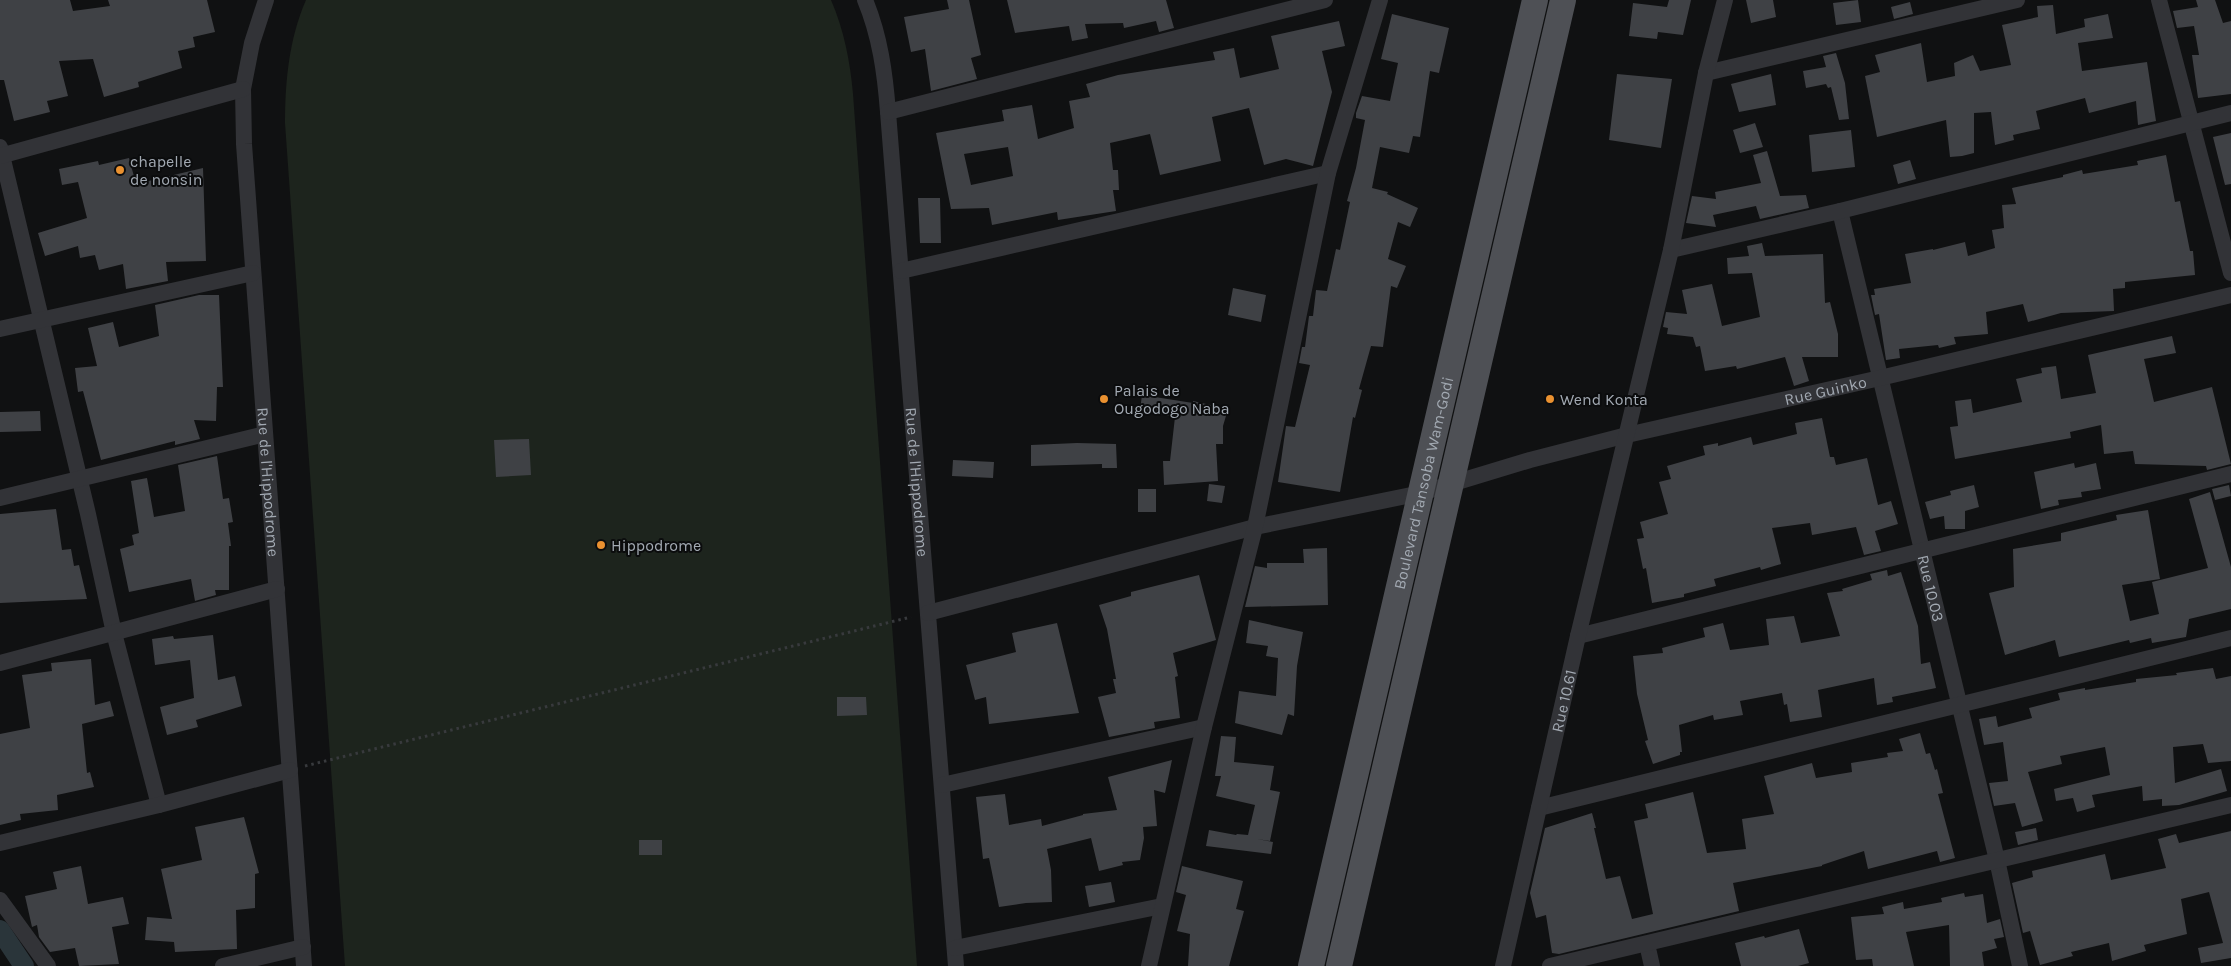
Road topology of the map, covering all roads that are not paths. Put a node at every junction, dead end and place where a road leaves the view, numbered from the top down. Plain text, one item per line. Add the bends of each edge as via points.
1 (266, 0) edge
2 (865, 0) edge
3 (1325, 0) edge
4 (1380, 0) edge
5 (1535, 0) edge
6 (1563, 0) edge
7 (1725, 0) edge
8 (2017, 0) edge
9 (2159, 0) edge
10 (1706, 73) junction
11 (243, 89) junction
12 (888, 112) junction
13 (2231, 113) edge
14 (2191, 123) junction
15 (1, 152) edge
16 (1328, 173) junction
17 (1840, 211) junction
18 (1671, 250) junction
19 (901, 271) junction
20 (253, 273) junction
21 (2231, 273) edge
22 (2231, 295) edge
23 (42, 320) junction
24 (0, 329) edge
25 (1880, 378) junction
26 (265, 434) junction
27 (1627, 435) junction
28 (2231, 474) edge
29 (80, 479) junction
30 (1451, 483) junction
31 (1421, 493) junction
32 (0, 498) edge
33 (1255, 527) junction
34 (1923, 551) junction
35 (277, 589) junction
36 (928, 613) junction
37 (114, 633) junction
38 (1578, 636) junction
39 (2231, 638) edge
40 (0, 663) edge
41 (1960, 705) junction
42 (1204, 728) junction
43 (290, 770) junction
44 (942, 785) junction
45 (158, 805) junction
46 (2231, 805) edge
47 (1539, 808) junction
48 (0, 843) edge
49 (1997, 860) junction
50 (0, 900) edge
51 (1162, 906) junction
52 (1647, 944) junction
53 (303, 947) junction
54 (955, 948) junction
55 (48, 966) edge
56 (223, 966) edge
57 (304, 966) edge
58 (956, 966) edge
59 (1149, 966) edge
60 (1311, 966) edge
61 (1339, 966) edge
62 (1504, 966) edge
63 (1550, 966) edge
64 (1652, 966) edge
65 (2020, 966) edge

1 - 11 street, Rue de l'Hippodrome via 252,43
2 - 12 street, Rue de l'Hippodrome via 878,38
3 - 12 street
4 - 16 street
5 - 31 main road, Boulevard Tansoba Wam-Godi
6 - 30 main road, Boulevard Tansoba Wam-Godi
7 - 10 street, Rue 10.61
8 - 10 street
9 - 14 street
10 - 18 street, Rue 10.61
11 - 15 street
11 - 20 street, Rue de l'Hippodrome
12 - 19 street, Rue de l'Hippodrome
13 - 14 street
14 - 17 street
14 - 21 street
15 - 23 street
16 - 19 street
16 - 33 street
17 - 18 street
17 - 25 street, Rue 10.03
18 - 27 street, Rue 10.61
19 - 36 street, Rue de l'Hippodrome
20 - 23 street
20 - 26 street, Rue de l'Hippodrome
22 - 25 street, Rue Guinko
23 - 24 street
23 - 29 street
25 - 27 street, Rue Guinko
25 - 34 street, Rue 10.03
26 - 29 street
26 - 35 street, Rue de l'Hippodrome
27 - 30 street, Rue Guinko
27 - 38 street, Rue 10.61
28 - 34 street
29 - 32 street
29 - 37 street
30 - 31 street, Rue Guinko
30 - 61 main road, Boulevard Tansoba Wam-Godi
31 - 33 street, Rue Guinko
31 - 60 main road, Boulevard Tansoba Wam-Godi
33 - 36 street, Rue Guinko
33 - 42 street
34 - 38 street
34 - 41 street, Rue 10.03
35 - 37 street
35 - 43 street, Rue de l'Hippodrome
36 - 44 street, Rue de l'Hippodrome
37 - 40 street
37 - 45 street
38 - 47 street, Rue 10.61
39 - 41 street
41 - 47 street
41 - 49 street, Rue 10.03
42 - 44 street
42 - 51 street
43 - 45 street
43 - 53 street, Rue de l'Hippodrome
44 - 54 street, Rue de l'Hippodrome
45 - 48 street
46 - 49 street
47 - 62 street, Rue 10.61
49 - 52 street
49 - 65 street, Rue 10.03
50 - 55 street
51 - 54 street
51 - 59 street
52 - 63 street
52 - 64 street
53 - 56 street
53 - 57 street, Rue de l'Hippodrome
54 - 58 street, Rue de l'Hippodrome

